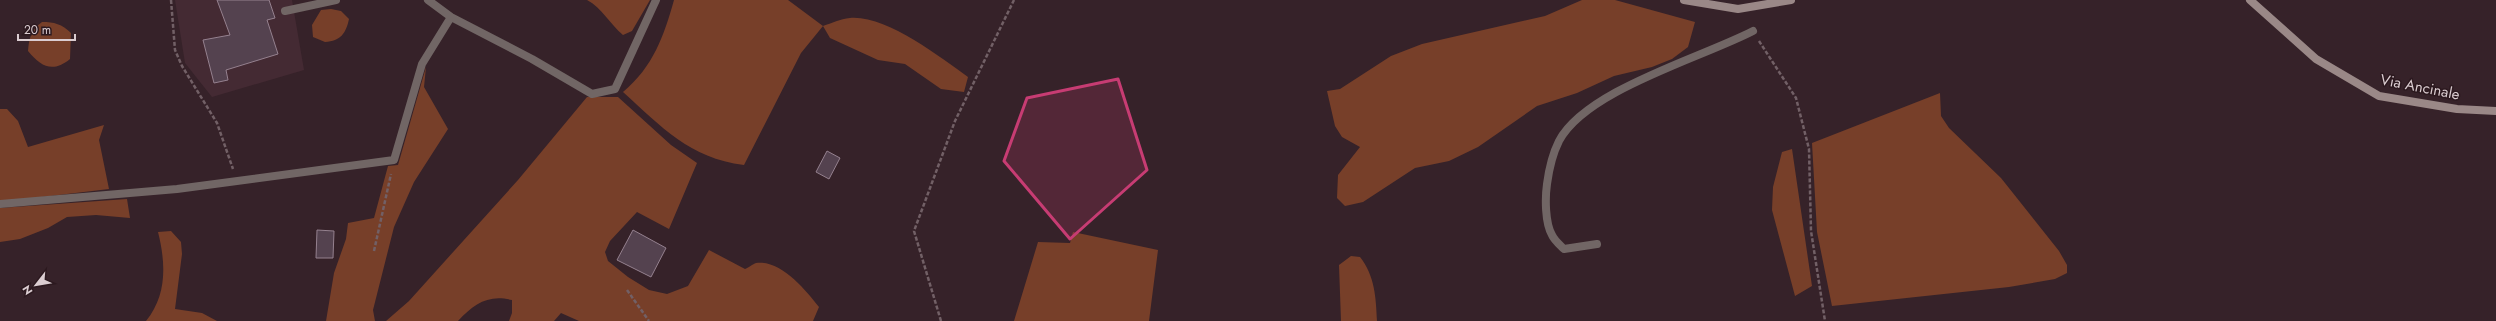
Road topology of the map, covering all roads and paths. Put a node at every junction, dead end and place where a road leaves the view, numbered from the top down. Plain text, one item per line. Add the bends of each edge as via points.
1 (172, 0) edge
2 (336, 0) edge
3 (428, 0) edge
4 (656, 0) edge
5 (1014, 0) edge
6 (1684, 0) edge
7 (1791, 0) edge
8 (2250, 0) edge
9 (285, 11) dead end
10 (451, 18) junction
11 (1753, 30) joint
12 (2496, 111) edge
13 (394, 160) junction
14 (236, 181) junction
15 (0, 204) edge
16 (1597, 244) dead end
17 (374, 251) dead end
18 (627, 290) dead end
19 (649, 321) edge
20 (941, 321) edge
21 (1825, 321) edge

1 - 14 path via 176,50 182,66 217,123 230,155
2 - 9 street
3 - 10 street
4 - 10 street via 616,89 592,94 532,59
5 - 20 path via 955,121 914,230
6 - 7 main road via 1738,9
8 - 12 main road, Via Ancinale via 2316,59 2379,96 2457,109
10 - 13 street via 422,64
11 - 16 street via 1632,83 1577,118 1560,140 1550,162 1545,200 1552,236 1564,249
11 - 21 path via 1796,98 1807,142 1811,231
13 - 14 street
13 - 17 path
14 - 15 street via 177,189
18 - 19 path

